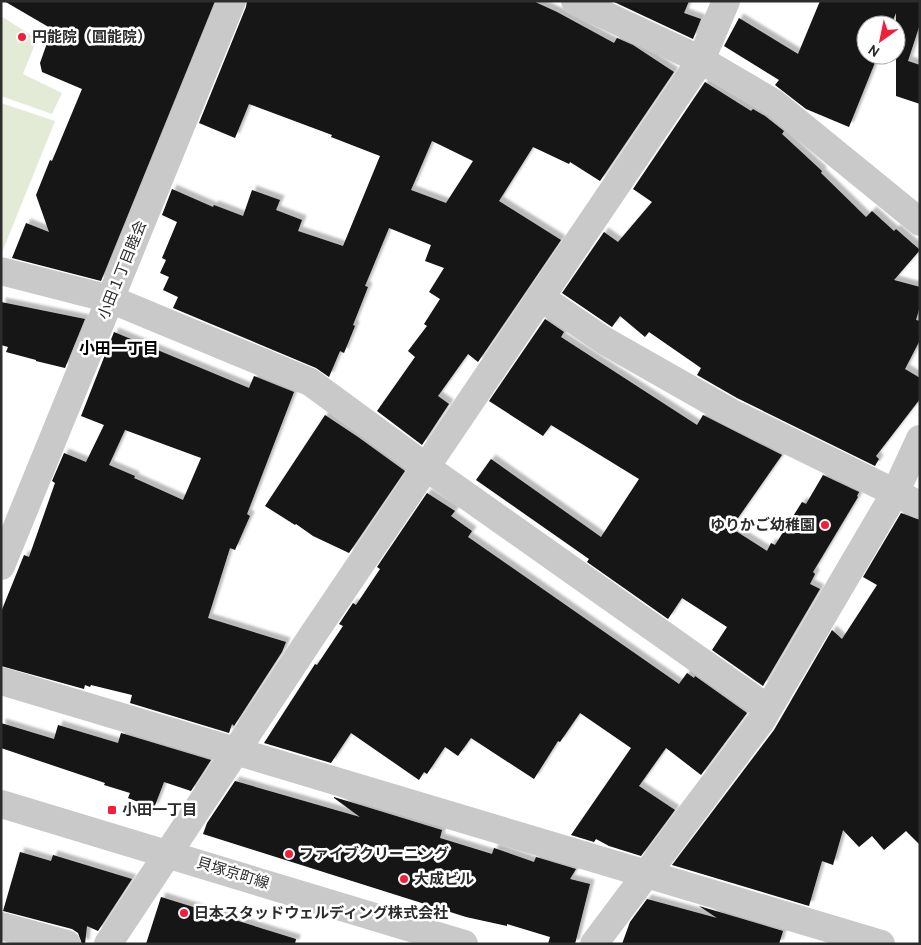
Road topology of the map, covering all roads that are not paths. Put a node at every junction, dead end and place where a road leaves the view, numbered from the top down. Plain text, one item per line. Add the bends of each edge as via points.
1 (232, 1) edge
2 (575, 1) edge
3 (726, 1) edge
4 (701, 60) junction
5 (920, 222) edge
6 (1, 271) edge
7 (540, 297) junction
8 (110, 299) junction
9 (920, 438) edge
10 (426, 467) junction
11 (895, 493) junction
12 (920, 505) edge
13 (1, 566) edge
14 (1, 681) edge
15 (767, 708) junction
16 (236, 752) junction
17 (1, 804) edge
18 (166, 853) junction
19 (646, 872) junction
20 (1, 926) edge
21 (67, 944) edge
22 (108, 944) edge
23 (464, 944) edge
24 (594, 944) edge
25 (881, 944) edge

1 - 8 street, 小田１丁目睦会
2 - 4 street
3 - 4 street
4 - 5 street via 774,103
4 - 7 street
6 - 8 street
7 - 10 street
7 - 11 street via 605,341 730,412
8 - 10 street via 310,382
8 - 13 street, 小田１丁目睦会
9 - 11 street
10 - 15 street
10 - 16 street
11 - 12 street
11 - 15 street
14 - 16 street
15 - 19 street
16 - 18 street
16 - 19 street
17 - 18 street, 貝塚京町線
18 - 22 street
18 - 23 street, 貝塚京町線
19 - 24 street
19 - 25 street
20 - 21 street

